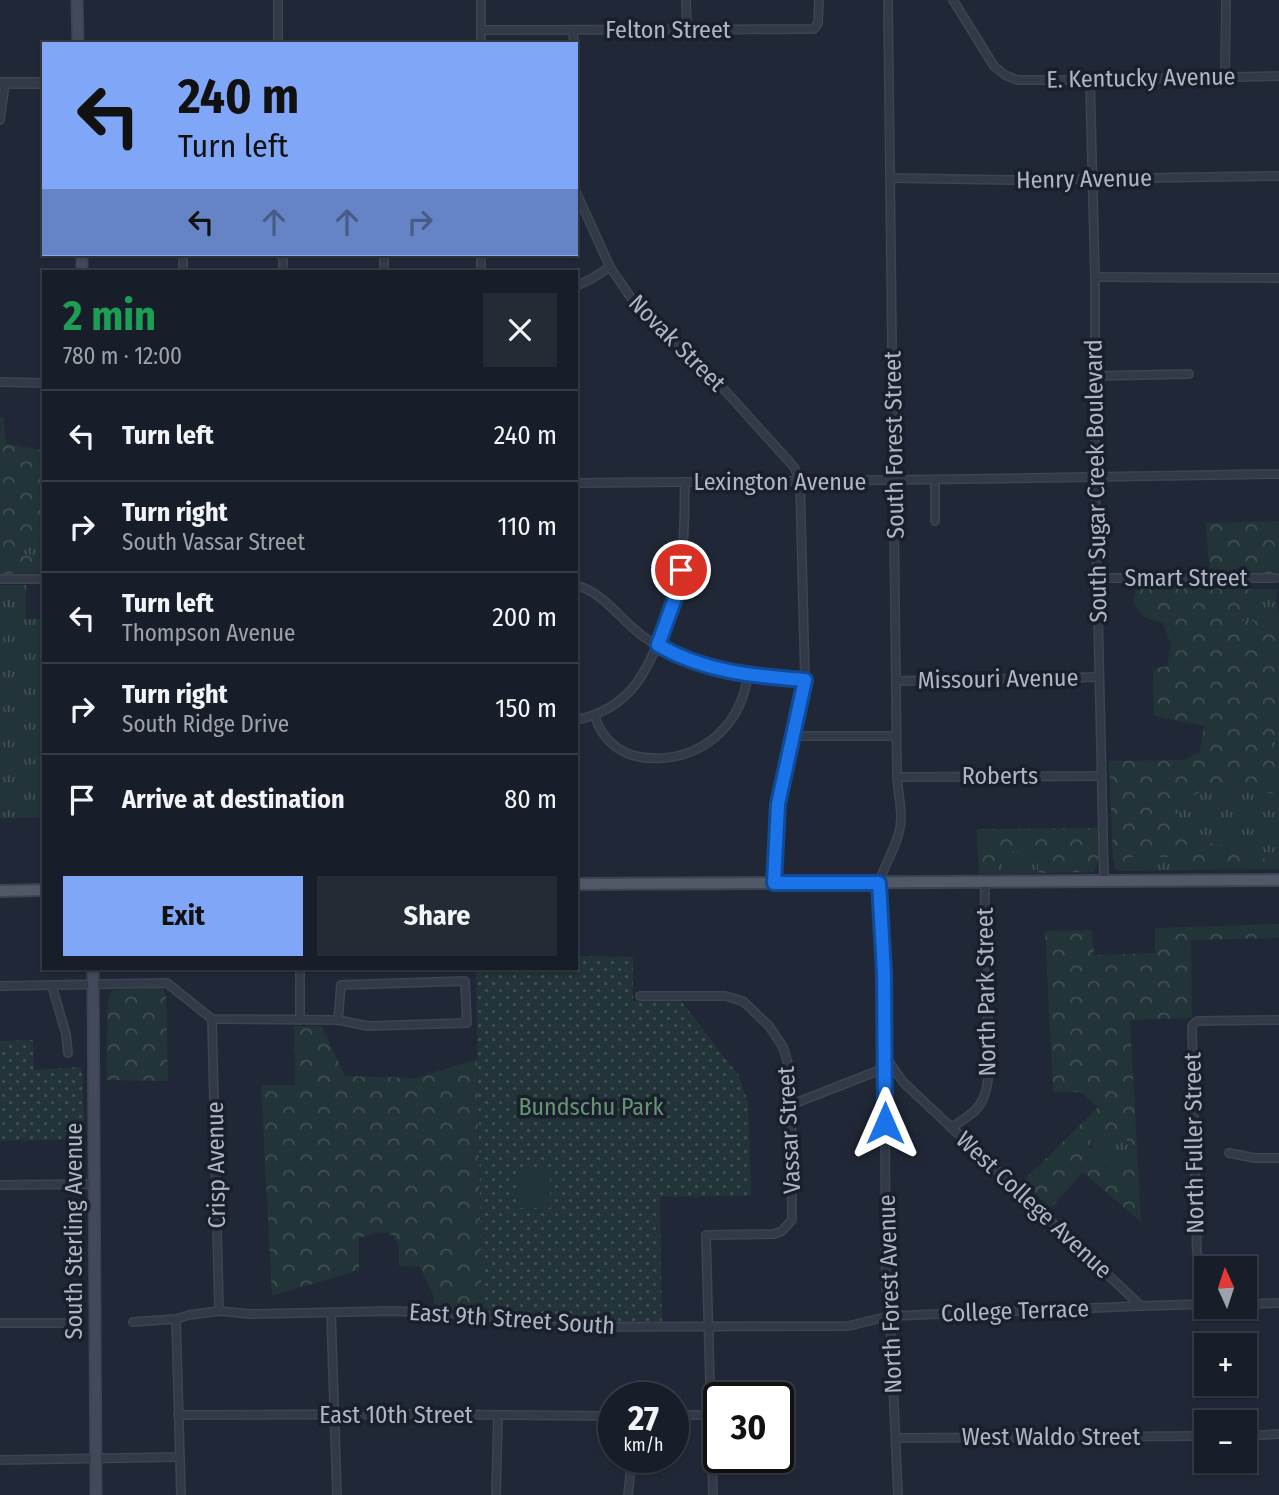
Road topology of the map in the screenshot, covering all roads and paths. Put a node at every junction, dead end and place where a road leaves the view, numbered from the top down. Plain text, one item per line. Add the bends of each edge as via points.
1 (77, 0) edge
2 (278, 0) edge
3 (481, 0) edge
4 (686, 0) edge
5 (819, 0) edge
6 (888, 0) edge
7 (953, 0) edge
8 (1226, 0) edge
9 (687, 29) junction
10 (481, 30) junction
11 (573, 31) junction
12 (78, 42) edge
13 (278, 42) edge
14 (481, 42) edge
15 (574, 42) edge
16 (1279, 76) edge
17 (1225, 78) junction
18 (1090, 80) junction
19 (3, 83) edge
20 (42, 83) edge
21 (0, 120) edge
22 (1279, 176) edge
23 (890, 178) junction
24 (1093, 179) junction
25 (578, 196) edge
26 (610, 267) junction
27 (1094, 277) junction
28 (1279, 278) edge
29 (578, 285) edge
30 (1189, 374) dead end
31 (1095, 376) junction
32 (0, 382) edge
33 (42, 383) edge
34 (1279, 474) edge
35 (1095, 478) junction
36 (800, 480) junction
37 (935, 480) junction
38 (685, 482) junction
39 (894, 482) junction
40 (578, 483) edge
41 (935, 522) dead end
42 (1097, 578) junction
43 (1276, 578) dead end
44 (0, 579) edge
45 (42, 579) edge
46 (578, 586) edge
47 (658, 645) junction
48 (748, 675) junction
49 (1099, 677) junction
50 (805, 680) junction
51 (897, 681) junction
52 (595, 716) junction
53 (578, 720) edge
54 (793, 736) junction
55 (897, 736) junction
56 (1102, 776) junction
57 (897, 777) junction
58 (1279, 880) edge
59 (1104, 881) junction
60 (985, 882) junction
61 (774, 883) junction
62 (879, 883) junction
63 (578, 884) edge
64 (42, 890) edge
65 (0, 891) edge
66 (93, 970) edge
67 (300, 970) edge
68 (0, 986) edge
69 (52, 986) junction
70 (93, 986) junction
71 (640, 996) dead end
72 (212, 1018) junction
73 (300, 1020) junction
74 (338, 1020) junction
75 (1279, 1020) edge
76 (68, 1053) dead end
77 (884, 1056) junction
78 (885, 1068) junction
79 (793, 1104) junction
80 (951, 1128) junction
81 (1229, 1153) dead end
82 (1279, 1158) edge
83 (95, 1184) junction
84 (0, 1185) edge
85 (1200, 1256) edge
86 (1279, 1303) edge
87 (1194, 1304) edge
88 (1257, 1304) edge
89 (1142, 1306) junction
90 (219, 1311) junction
91 (331, 1312) junction
92 (890, 1316) junction
93 (176, 1319) junction
94 (132, 1322) dead end
95 (0, 1323) edge
96 (63, 1323) dead end
97 (707, 1326) junction
98 (709, 1382) edge
99 (334, 1414) junction
100 (178, 1415) junction
101 (499, 1415) junction
102 (598, 1416) edge
103 (1279, 1434) edge
104 (1257, 1435) edge
105 (1194, 1436) edge
106 (896, 1438) junction
107 (180, 1457) junction
108 (96, 1459) junction
109 (0, 1460) edge
110 (630, 1473) edge
111 (712, 1473) edge
112 (96, 1495) edge
113 (181, 1495) edge
114 (337, 1495) edge
115 (496, 1495) edge
116 (628, 1495) edge
117 (713, 1495) edge
118 (898, 1495) edge

1 - 12 main road
2 - 13 street
3 - 10 street
4 - 9 street
5 - 9 street, Felton Street via 814,29
6 - 23 street, South Forest Street
7 - 18 street, E. Kentucky Avenue via 1003,74 1017,80
8 - 17 street
9 - 11 street, Felton Street
10 - 11 street, Felton Street
10 - 14 street
11 - 15 street
16 - 17 street, E. Kentucky Avenue
17 - 18 street, E. Kentucky Avenue
18 - 24 street, South Sugar Creek Boulevard
19 - 20 street
19 - 21 street
22 - 24 street, Henry Avenue
23 - 24 street, Henry Avenue
23 - 39 street, South Forest Street
24 - 27 street, South Sugar Creek Boulevard
25 - 26 street, Novak Street
26 - 29 street
26 - 36 street, Novak Street via 634,302 720,385 794,467
27 - 28 street
27 - 31 street, South Sugar Creek Boulevard
30 - 31 street
31 - 35 street, South Sugar Creek Boulevard
32 - 33 street
34 - 35 street, Lexington Avenue
35 - 37 street, Lexington Avenue
35 - 42 street, South Sugar Creek Boulevard
36 - 38 street, Lexington Avenue
36 - 39 street, Lexington Avenue
36 - 50 street
37 - 39 street, Lexington Avenue
37 - 41 street
38 - 40 street, Lexington Avenue
38 - 47 street via 681,570
39 - 51 street, South Forest Street
42 - 43 street, Smart Street
42 - 49 street, South Sugar Creek Boulevard
44 - 45 street
46 - 47 street via 600,596
47 - 48 street via 694,664
47 - 52 street via 637,685
48 - 50 street
48 - 52 street via 741,704 728,724 706,745 683,756 652,758 622,751 605,736
49 - 51 street, Missouri Avenue
49 - 56 street, South Sugar Creek Boulevard
50 - 54 street
51 - 55 street, South Forest Street
52 - 53 street
54 - 55 street
54 - 61 street via 778,804
55 - 57 street, South Forest Street
56 - 57 street, Roberts
56 - 59 street, South Sugar Creek Boulevard
57 - 62 street, South Forest Street via 899,833
58 - 59 main road
59 - 60 main road
60 - 62 main road
60 - 80 street, North Park Street via 988,1083 976,1111
61 - 62 main road
61 - 63 main road
62 - 77 street, North Forest Avenue
64 - 65 main road
66 - 70 main road, South Sterling Avenue
67 - 73 street
68 - 69 street
69 - 70 street
69 - 76 street
70 - 72 street via 167,983
70 - 83 main road, South Sterling Avenue
71 - 79 street, Vassar Street via 725,996 744,1003 783,1047
72 - 73 street
72 - 90 street, Crisp Avenue
73 - 74 street
74 - 74 street via 341,985 465,981 467,1023 368,1026
75 - 85 street, North Fuller Street via 1193,1024
77 - 78 street, North Forest Avenue
77 - 80 street, West College Avenue via 902,1082
78 - 79 street
78 - 92 street, North Forest Avenue
79 - 97 street, Vassar Street via 792,1220 774,1234 706,1235
80 - 89 street, West College Avenue
81 - 82 street
83 - 84 street
83 - 108 main road, South Sterling Avenue
86 - 88 street
87 - 89 street
89 - 92 street, College Terrace
90 - 91 street, East 9th Street South
90 - 93 street, East 9th Street South
91 - 97 street, East 9th Street South via 468,1314 561,1327
91 - 99 street
92 - 97 street, East 9th Street South via 848,1326
92 - 106 street, North Forest Avenue
93 - 94 street, East 9th Street South
93 - 100 street
95 - 96 street
97 - 98 street
99 - 100 street, East 10th Street
99 - 101 street, East 10th Street
99 - 114 street
100 - 107 street
101 - 102 street, East 10th Street
101 - 115 street
103 - 104 street
105 - 106 street, West Waldo Street
106 - 118 street, North Forest Avenue
107 - 108 street
107 - 113 street
108 - 109 street
108 - 112 main road, South Sterling Avenue
110 - 116 street
111 - 117 street

